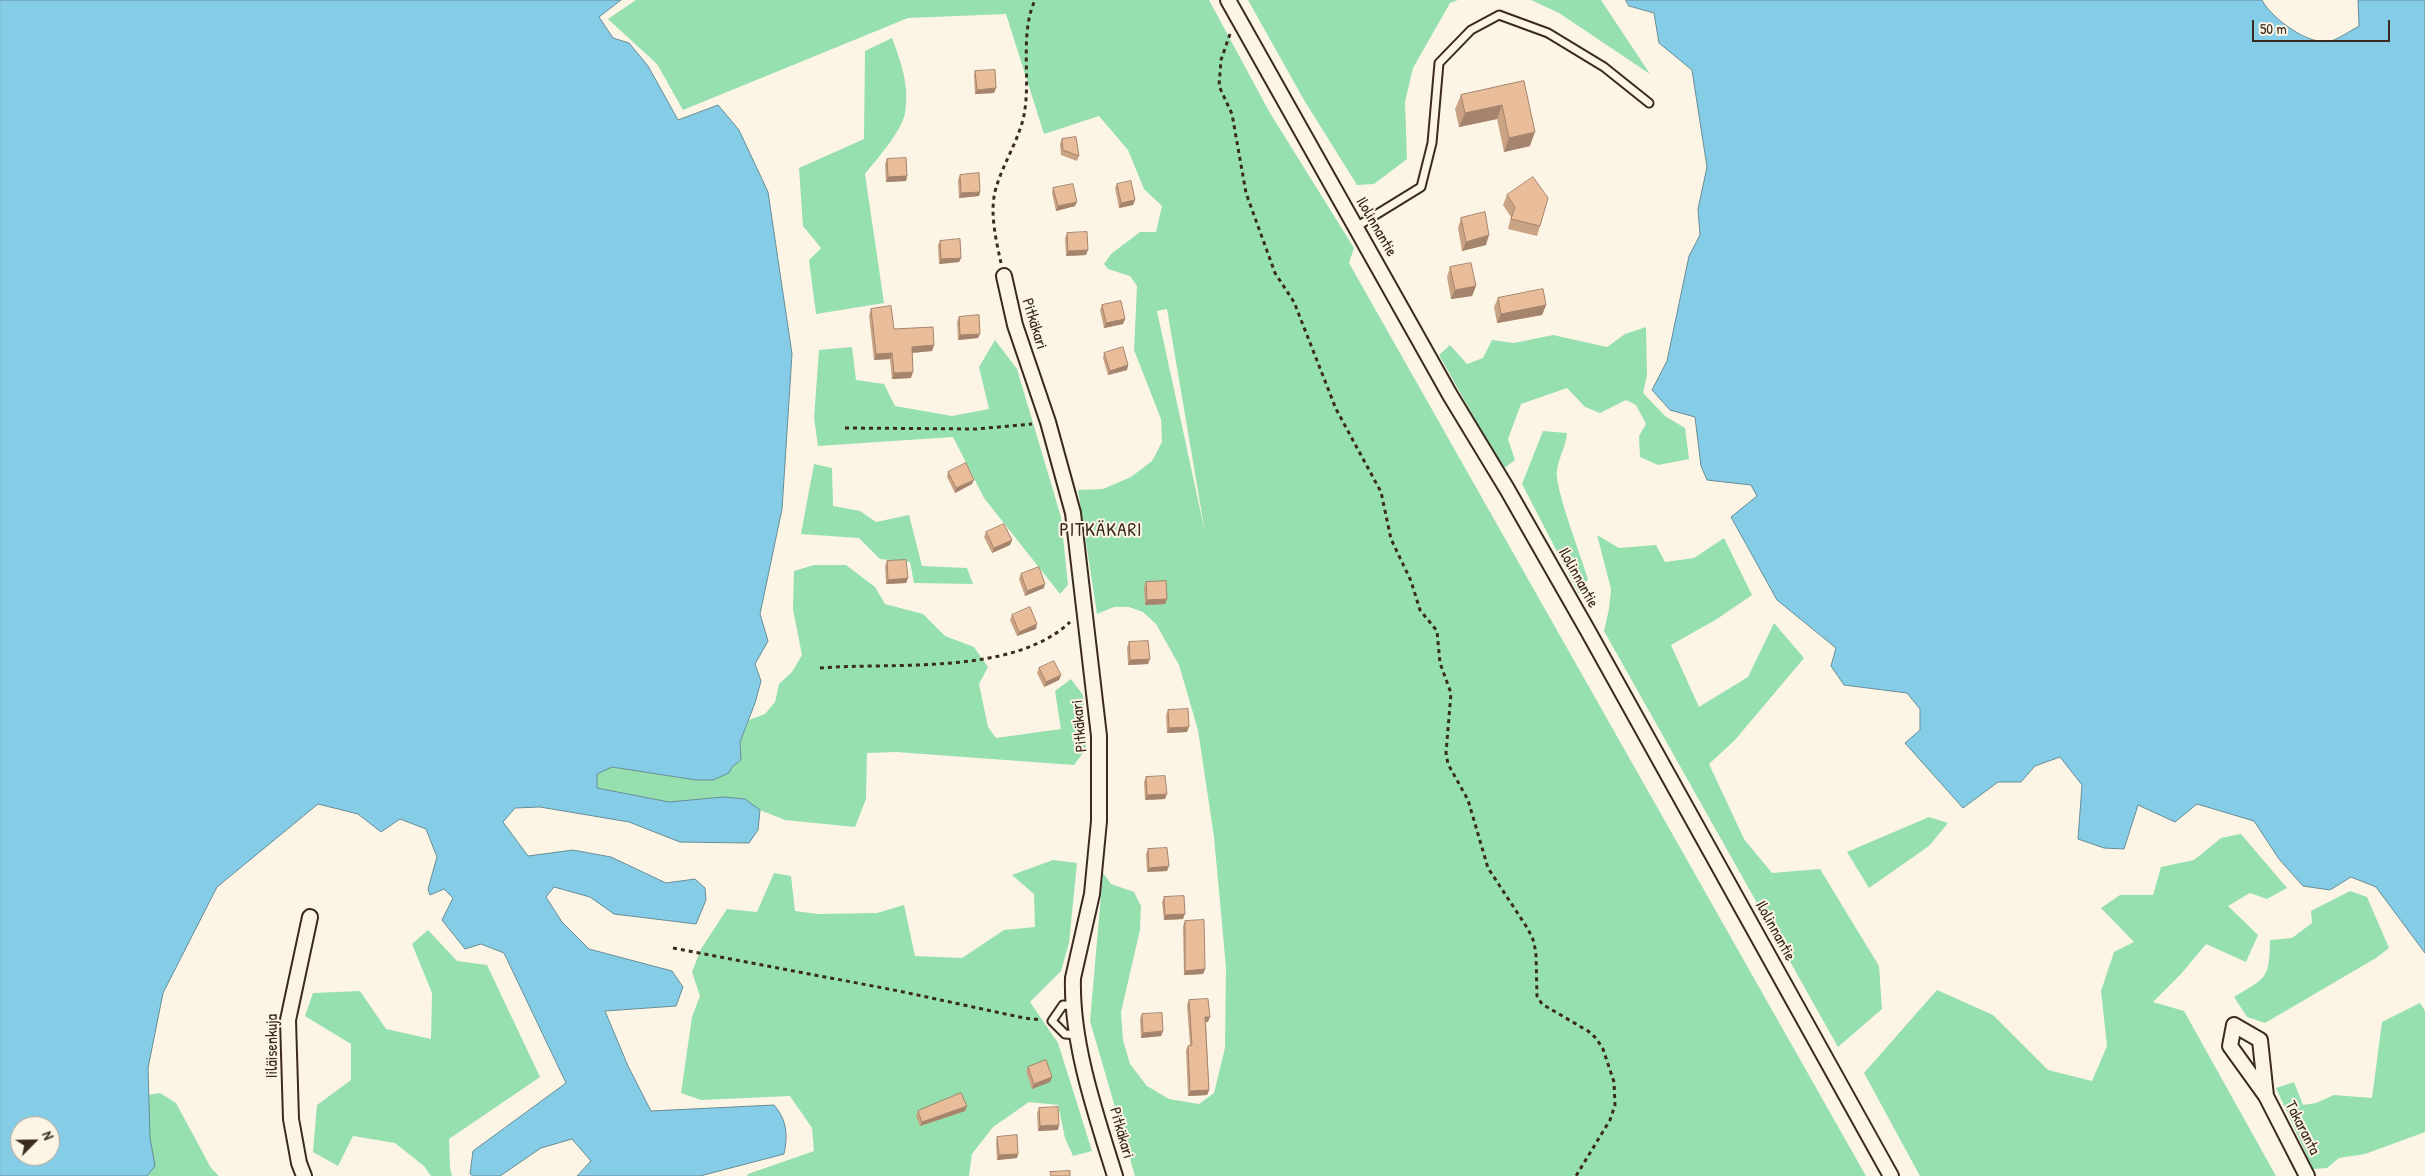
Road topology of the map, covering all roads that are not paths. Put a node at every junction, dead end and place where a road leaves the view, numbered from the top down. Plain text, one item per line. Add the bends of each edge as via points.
1 (1228, 0) edge
2 (1649, 103) dead end
3 (1356, 227) junction
4 (1004, 276) road end
5 (310, 917) dead end
6 (1074, 1006) junction
7 (1078, 1034) junction
8 (2266, 1096) dead end
9 (304, 1176) edge
10 (1115, 1176) edge
11 (1891, 1176) edge
12 (2307, 1176) edge

1 - 3 street, Ilolinnantie
2 - 3 lane via 1604,67 1548,33 1499,15 1471,30 1439,63 1432,143 1421,188
3 - 11 street, Ilolinnantie via 1578,614
4 - 6 street, Pitkäkari via 1015,325 1048,422 1073,513 1100,757 1099,821 1092,894 1073,978
5 - 9 street, Iiläisenkuja via 288,1020 291,1119 298,1164
6 - 7 street, Pitkäkari
6 - 7 lane via 1062,1005 1052,1021 1065,1034
7 - 10 street, Pitkäkari
8 - 12 street, Takaranta

